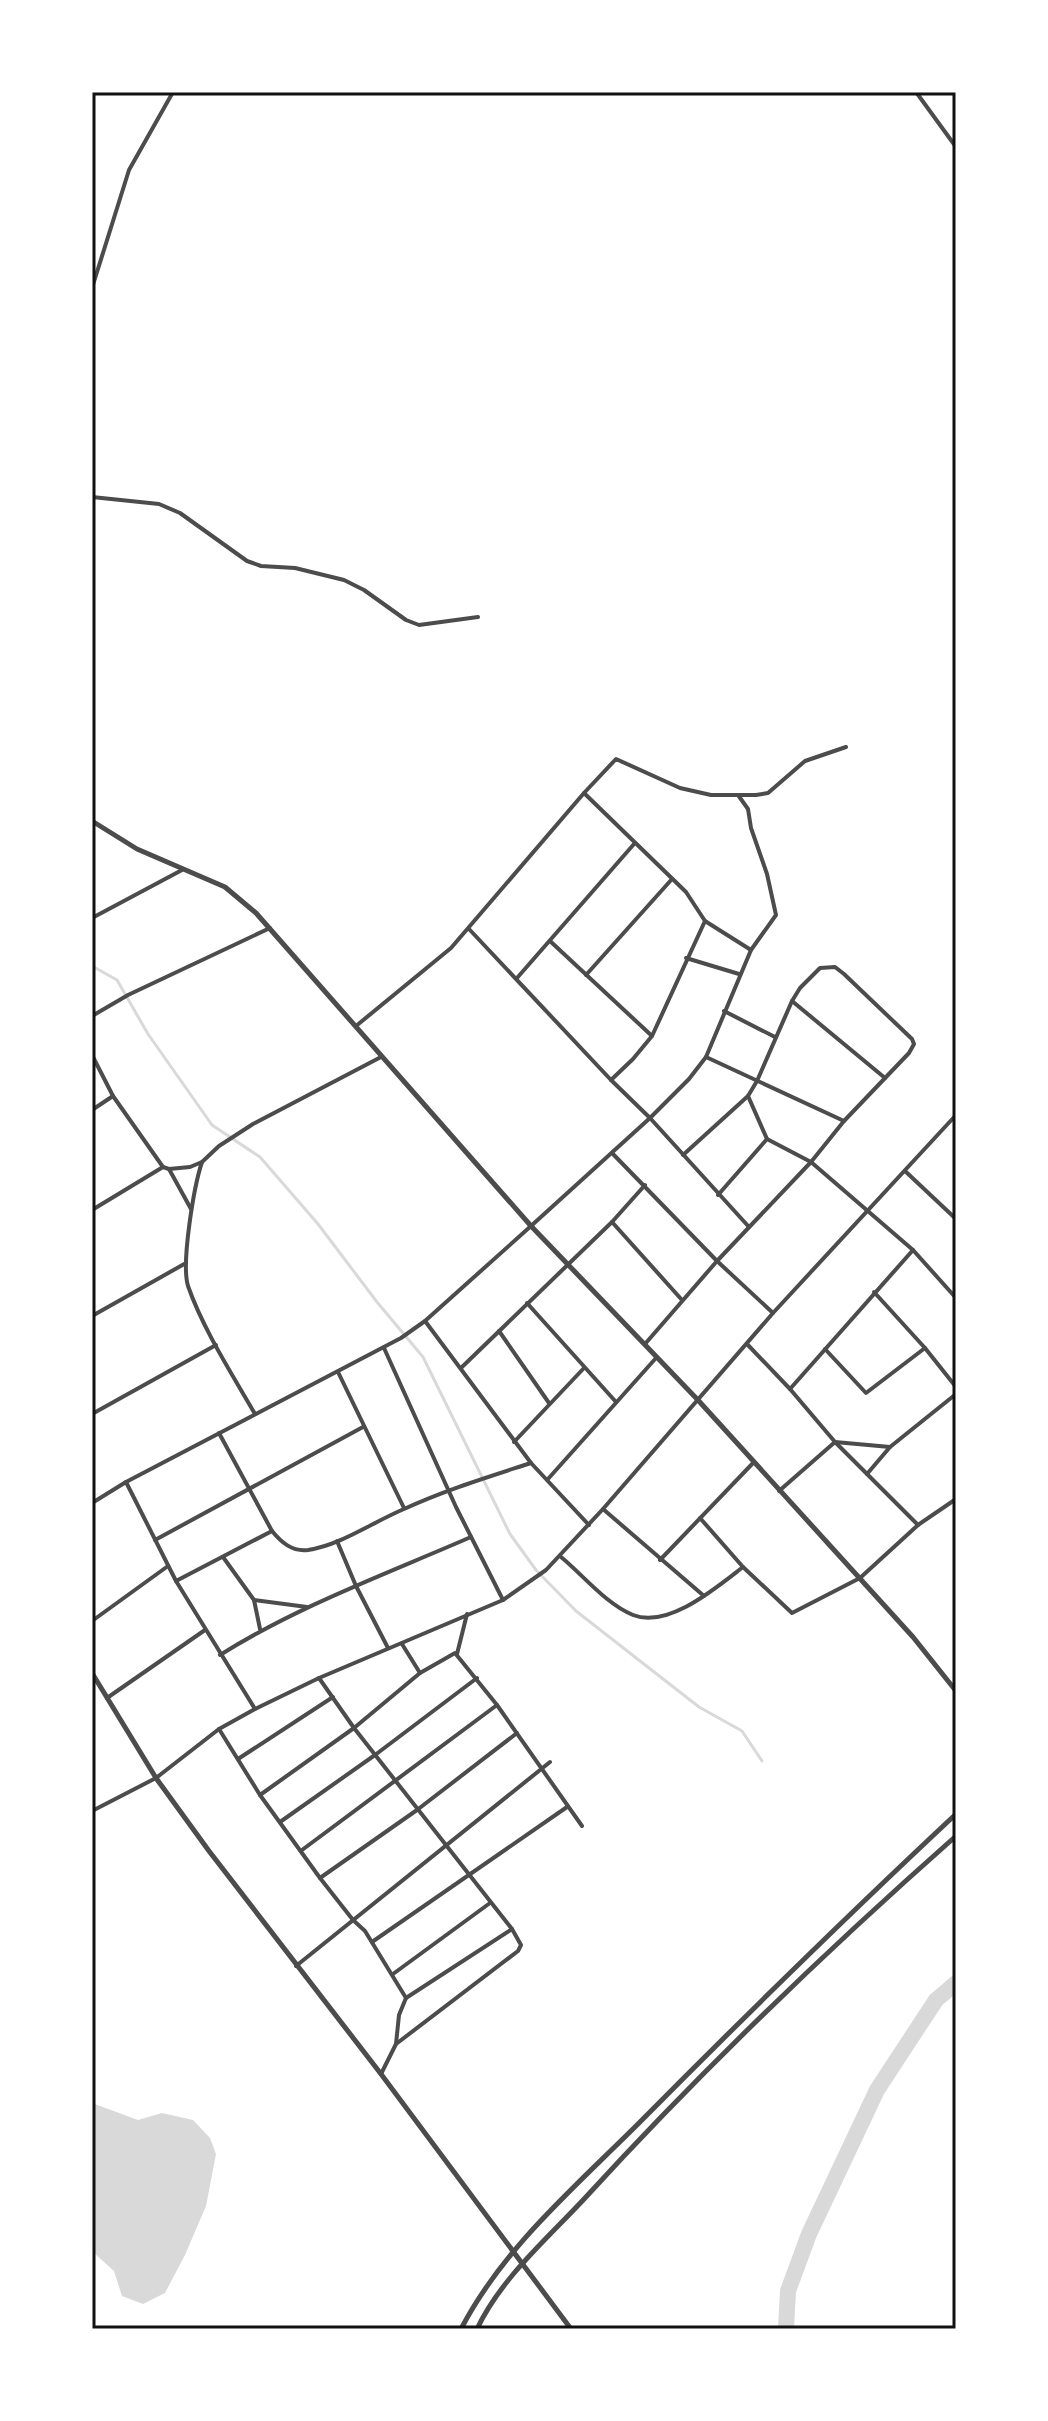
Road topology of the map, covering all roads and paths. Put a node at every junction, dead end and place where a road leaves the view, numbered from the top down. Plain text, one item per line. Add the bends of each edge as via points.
1 (173, 92) edge
2 (916, 92) edge
3 (956, 147) edge
4 (92, 288) edge
5 (92, 497) edge
6 (478, 617) dead end
7 (846, 747) dead end
8 (584, 793) junction
9 (738, 795) junction
10 (92, 821) edge
11 (99, 827) junction
12 (92, 830) edge
13 (634, 844) junction
14 (182, 870) junction
15 (672, 879) junction
16 (92, 918) edge
17 (705, 921) junction
18 (270, 928) junction
19 (468, 928) junction
20 (550, 941) junction
21 (751, 950) junction
22 (686, 958) junction
23 (739, 974) junction
24 (585, 976) junction
25 (517, 978) junction
26 (792, 1001) junction
27 (724, 1011) junction
28 (92, 1016) edge
29 (354, 1028) junction
30 (652, 1036) junction
31 (775, 1037) junction
32 (92, 1055) edge
33 (381, 1057) junction
34 (706, 1057) junction
35 (885, 1078) junction
36 (611, 1080) junction
37 (757, 1081) junction
38 (113, 1096) junction
39 (748, 1096) junction
40 (92, 1110) edge
41 (956, 1115) edge
42 (650, 1118) junction
43 (844, 1121) junction
44 (767, 1139) junction
45 (612, 1153) junction
46 (683, 1155) junction
47 (202, 1162) junction
48 (811, 1162) junction
49 (166, 1168) junction
50 (905, 1171) junction
51 (645, 1185) junction
52 (718, 1195) junction
53 (92, 1210) edge
54 (192, 1211) junction
55 (868, 1212) junction
56 (956, 1219) edge
57 (612, 1222) junction
58 (531, 1226) junction
59 (749, 1227) junction
60 (913, 1250) junction
61 (717, 1261) junction
62 (186, 1263) junction
63 (568, 1263) junction
64 (874, 1292) junction
65 (956, 1298) edge
66 (683, 1300) junction
67 (527, 1303) junction
68 (773, 1313) junction
69 (92, 1316) edge
70 (425, 1321) junction
71 (499, 1331) junction
72 (746, 1343) junction
73 (216, 1345) junction
74 (644, 1345) junction
75 (384, 1348) junction
76 (925, 1348) junction
77 (825, 1349) junction
78 (656, 1358) junction
79 (462, 1368) junction
80 (584, 1368) junction
81 (338, 1372) junction
82 (956, 1387) edge
83 (790, 1389) junction
84 (956, 1394) edge
85 (697, 1399) junction
86 (616, 1402) junction
87 (549, 1403) junction
88 (92, 1414) edge
89 (255, 1414) junction
90 (363, 1427) junction
91 (219, 1433) junction
92 (514, 1442) junction
93 (835, 1442) junction
94 (890, 1447) junction
95 (754, 1462) junction
96 (531, 1463) junction
97 (867, 1474) junction
98 (548, 1479) junction
99 (126, 1482) junction
100 (249, 1487) junction
101 (449, 1490) junction
102 (779, 1491) junction
103 (956, 1499) edge
104 (92, 1503) edge
105 (404, 1508) junction
106 (603, 1509) junction
107 (700, 1518) junction
108 (589, 1525) junction
109 (918, 1525) junction
110 (272, 1531) junction
111 (471, 1537) junction
112 (155, 1540) junction
113 (337, 1541) junction
114 (223, 1557) junction
115 (561, 1557) junction
116 (660, 1560) junction
117 (168, 1566) junction
118 (743, 1567) junction
119 (860, 1578) junction
120 (176, 1581) junction
121 (356, 1586) junction
122 (704, 1596) junction
123 (254, 1600) junction
124 (503, 1600) junction
125 (308, 1607) junction
126 (467, 1614) junction
127 (92, 1621) edge
128 (205, 1630) junction
129 (260, 1630) junction
130 (402, 1644) junction
131 (388, 1648) junction
132 (457, 1654) junction
133 (220, 1655) junction
134 (92, 1673) edge
135 (420, 1673) junction
136 (319, 1678) junction
137 (477, 1678) junction
138 (956, 1691) edge
139 (333, 1697) junction
140 (107, 1698) junction
141 (497, 1705) junction
142 (255, 1709) junction
143 (354, 1728) junction
144 (219, 1729) junction
145 (517, 1733) junction
146 (375, 1755) junction
147 (238, 1759) junction
148 (550, 1762) dead end
149 (541, 1770) junction
150 (156, 1778) junction
151 (395, 1780) junction
152 (260, 1795) junction
153 (567, 1807) junction
154 (417, 1810) junction
155 (92, 1811) edge
156 (956, 1814) edge
157 (280, 1822) junction
158 (582, 1826) dead end
159 (956, 1836) edge
160 (446, 1846) junction
161 (302, 1850) junction
162 (470, 1876) junction
163 (320, 1878) junction
164 (490, 1903) junction
165 (353, 1920) junction
166 (512, 1929) junction
167 (371, 1942) junction
168 (295, 1966) junction
169 (791, 1971) junction
170 (393, 1974) junction
171 (800, 1979) junction
172 (406, 1998) junction
173 (396, 2044) junction
174 (381, 2074) junction
175 (513, 2250) junction
176 (524, 2263) junction
177 (461, 2329) edge
178 (477, 2329) edge
179 (571, 2329) edge

1 - 4 street via 129,170
2 - 3 street
5 - 6 street via 159,504 247,561 344,580 419,625
7 - 9 street via 805,761 768,793
8 - 9 street via 616,759 680,788
8 - 13 street
8 - 19 street
9 - 21 street via 748,809 776,914
10 - 11 street
11 - 12 street
11 - 14 street
13 - 15 street
13 - 20 street
14 - 16 street
14 - 18 street via 225,887
15 - 17 street
15 - 24 street
17 - 21 street
17 - 22 street
18 - 28 street
18 - 29 street
19 - 25 street
19 - 29 street
20 - 24 street
20 - 25 street
21 - 23 street
22 - 23 street
22 - 30 street
23 - 27 street
24 - 30 street
25 - 36 street
26 - 31 street
26 - 35 street
26 - 35 street via 820,968 835,967 844,974 914,1044
27 - 31 street
27 - 34 street
29 - 33 street
30 - 36 street
31 - 37 street
32 - 38 street
33 - 47 street via 253,1124
33 - 58 street
34 - 37 street
34 - 42 street
35 - 43 street
36 - 42 street
37 - 39 street
37 - 43 street
38 - 40 street
38 - 49 street
39 - 44 street
39 - 46 street
41 - 50 street
42 - 45 street
42 - 46 street
43 - 48 street
44 - 48 street
44 - 52 street
45 - 51 street
45 - 58 street
46 - 52 street
47 - 49 street
47 - 54 street
48 - 55 street
48 - 59 street
49 - 53 street
49 - 54 street
50 - 55 street
50 - 56 street
51 - 57 street
51 - 61 street
52 - 59 street
54 - 62 street
55 - 60 street
55 - 68 street
57 - 63 street
57 - 66 street
58 - 63 street
58 - 70 street
59 - 61 street
60 - 64 street
60 - 65 street
61 - 66 street
61 - 68 street
62 - 69 street
62 - 73 street via 188,1285
63 - 67 street
63 - 74 street
64 - 76 street
64 - 77 street
66 - 74 street
67 - 71 street
67 - 80 street
68 - 72 street
70 - 75 street
70 - 79 street
71 - 79 street
71 - 87 street
72 - 83 street
72 - 85 street
73 - 88 street
73 - 89 street
74 - 78 street
75 - 81 street
75 - 101 street
76 - 77 street via 866,1393
76 - 82 street
77 - 83 street
78 - 85 street
78 - 86 street
79 - 92 street
80 - 86 street
80 - 87 street
81 - 89 street
81 - 90 street
83 - 93 street
84 - 94 street
85 - 95 street
85 - 106 street
86 - 98 street
87 - 92 street
89 - 91 street
90 - 100 street
90 - 105 street
91 - 99 street
91 - 100 street
92 - 96 street
93 - 94 street
93 - 97 street
93 - 102 street
94 - 97 street
95 - 102 street
95 - 107 street
96 - 98 street
96 - 101 street
97 - 109 street
98 - 108 street
99 - 104 street
99 - 112 street
100 - 110 street
100 - 112 street
101 - 105 street
101 - 111 street
102 - 119 street
103 - 109 street
105 - 113 street
106 - 108 street
106 - 116 street
107 - 116 street
107 - 118 street
108 - 115 street
109 - 119 street
110 - 113 street via 282,1543 300,1550
110 - 114 street
111 - 121 street
111 - 124 street
112 - 117 street
113 - 121 street
114 - 120 street
114 - 123 street
115 - 122 street via 635,1615 656,1616
115 - 124 street
116 - 122 street
117 - 120 street
117 - 127 street
118 - 119 street via 792,1613
118 - 122 street
119 - 138 street
120 - 128 street
121 - 125 street
121 - 131 street
123 - 125 street
123 - 129 street
124 - 126 street
125 - 129 street
126 - 130 street
126 - 132 street
128 - 133 street
128 - 140 street
129 - 133 street
130 - 131 street
130 - 135 street
131 - 136 street
132 - 135 street
132 - 137 street
133 - 142 street
134 - 140 street
135 - 143 street
136 - 139 street
136 - 142 street
137 - 141 street
137 - 146 street
139 - 143 street
139 - 147 street
140 - 150 street
141 - 145 street
141 - 151 street
142 - 144 street
143 - 146 street
143 - 152 street
144 - 147 street
144 - 150 street
145 - 149 street
145 - 154 street
146 - 151 street
146 - 157 street
147 - 152 street
148 - 149 street
149 - 153 street
149 - 160 street
150 - 155 street
150 - 168 street
151 - 154 street
151 - 161 street
152 - 157 street
153 - 158 street
153 - 162 street
154 - 160 street
154 - 163 street
156 - 169 street
157 - 161 street
159 - 171 street
160 - 162 street
160 - 165 street
161 - 163 street
162 - 164 street
162 - 167 street
163 - 165 street
164 - 166 street
164 - 170 street
165 - 167 street
165 - 168 street
166 - 172 street
166 - 173 street via 521,1945 518,1951
167 - 170 street
168 - 174 street
169 - 171 street
169 - 175 street
170 - 172 street
171 - 176 street
172 - 173 street
173 - 174 street
174 - 175 street
175 - 176 street
175 - 177 street
176 - 178 street
176 - 179 street

